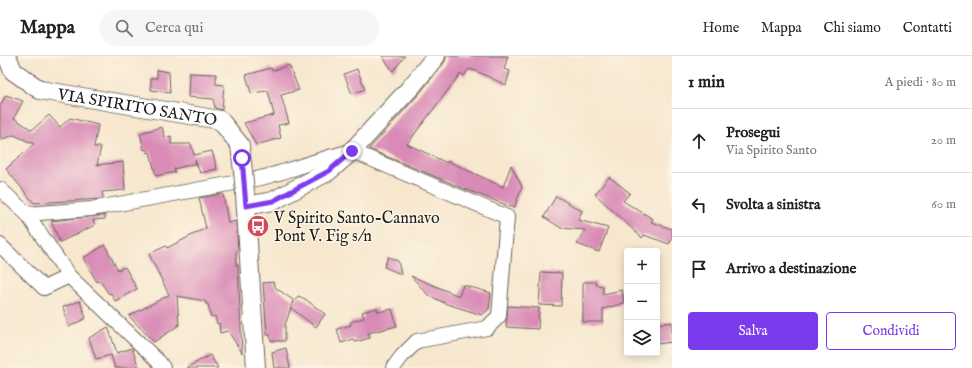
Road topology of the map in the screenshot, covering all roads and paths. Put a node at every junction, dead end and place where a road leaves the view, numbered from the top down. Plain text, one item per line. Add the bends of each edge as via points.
1 (7, 56) edge
2 (436, 56) edge
3 (352, 151) junction
4 (0, 189) edge
5 (246, 199) junction
6 (27, 214) junction
7 (1, 247) edge
8 (69, 276) junction
9 (163, 368) edge
10 (256, 368) edge
11 (393, 368) edge

1 - 5 street, VIA SPIRITO SANTO, bridge via 13,71 40,90 220,120 240,145
2 - 3 street
3 - 5 street via 329,171 273,201
3 - 6 street via 279,174 249,180 91,209
3 - 11 street via 507,217 499,316 487,328 418,341
4 - 6 street
5 - 10 street, VIA SPIRITO SANTO
6 - 8 street
7 - 8 street via 44,288
8 - 9 street

